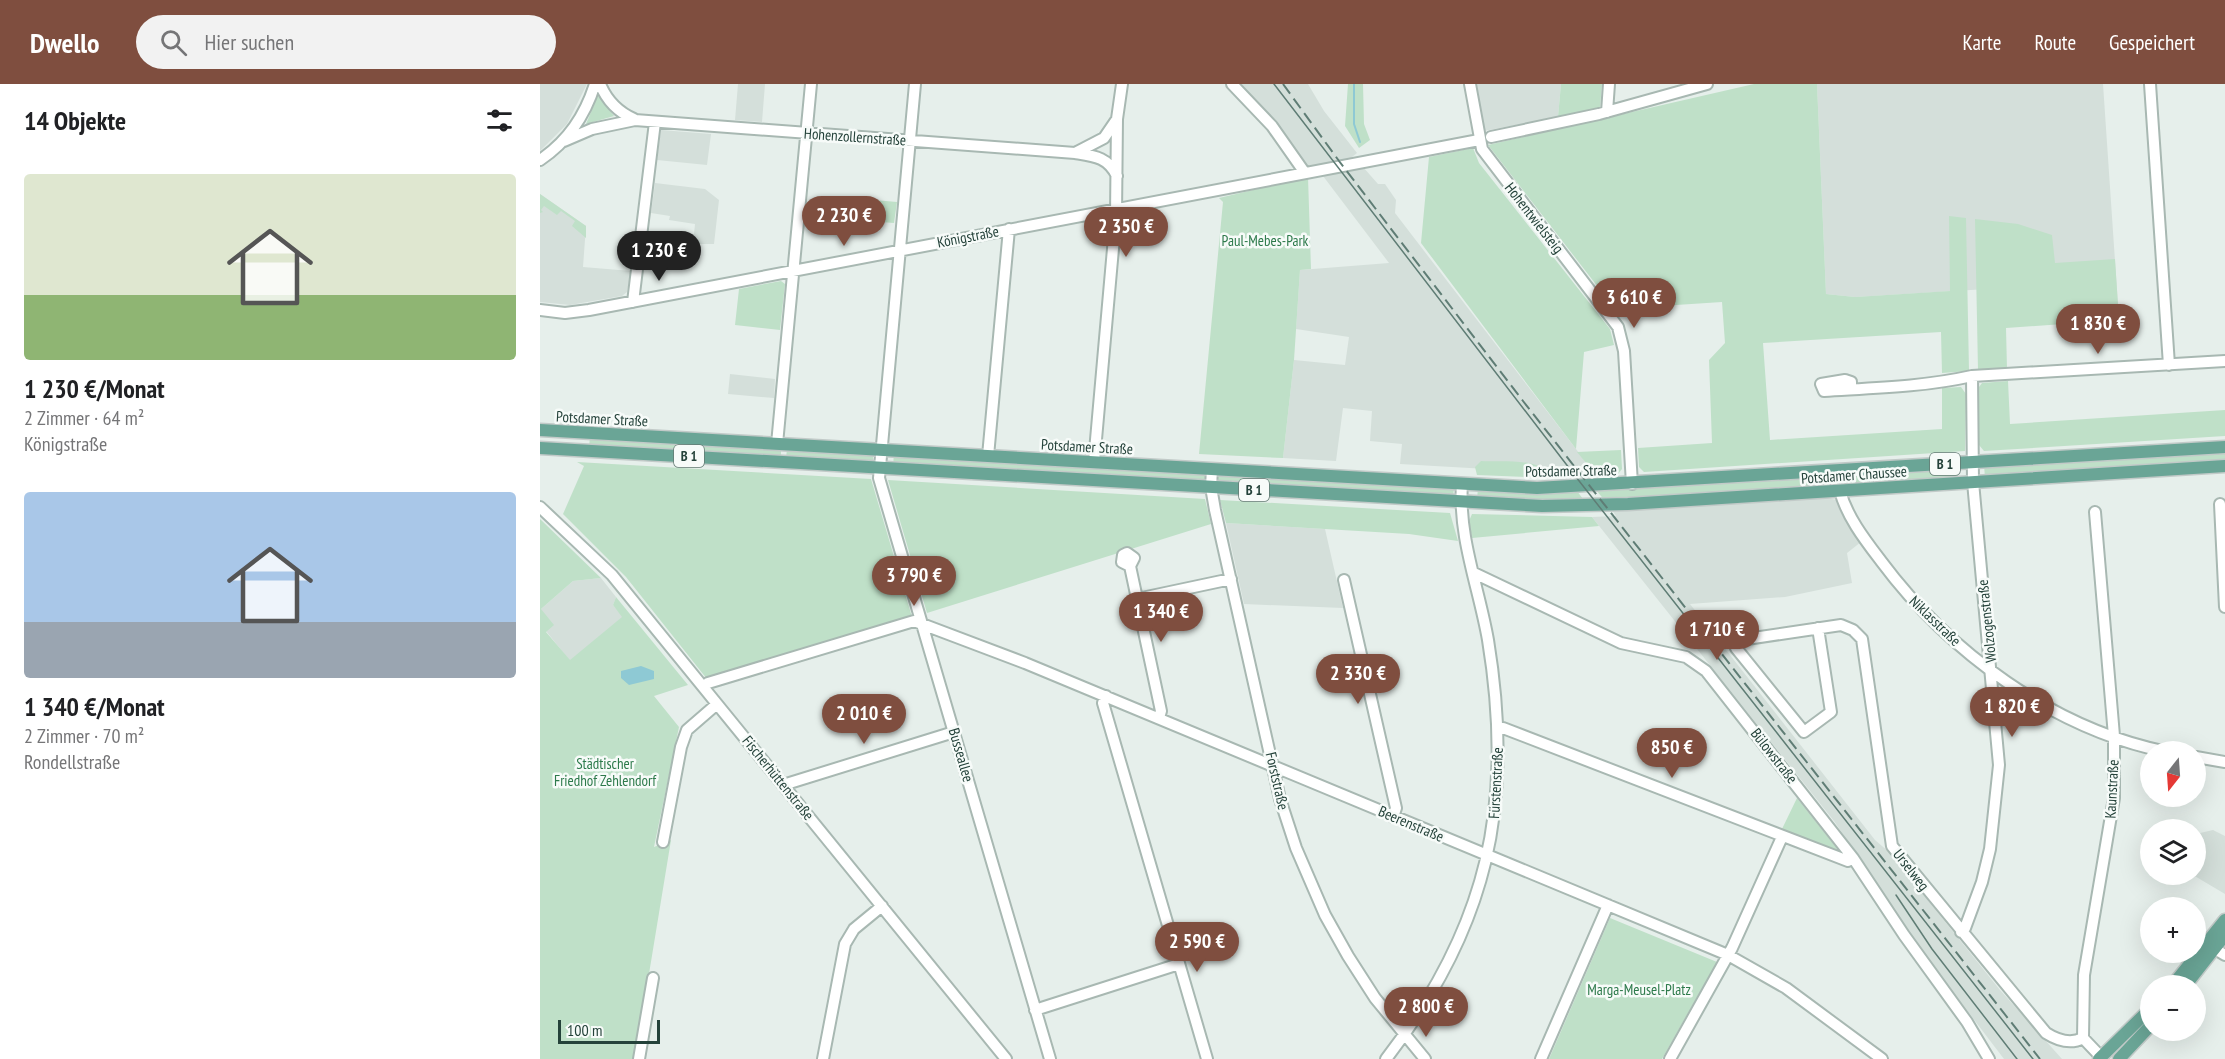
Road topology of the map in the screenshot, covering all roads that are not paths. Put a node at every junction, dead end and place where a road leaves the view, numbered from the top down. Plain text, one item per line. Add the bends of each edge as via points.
1 (595, 84) edge
2 (600, 84) edge
3 (811, 84) edge
4 (915, 84) edge
5 (1232, 84) edge
6 (1470, 84) edge
7 (1609, 84) edge
8 (1707, 84) edge
9 (2150, 84) edge
10 (1119, 88) edge
11 (1607, 112) junction
12 (1117, 119) junction
13 (635, 120) junction
14 (655, 122) junction
15 (807, 133) junction
16 (1491, 137) dead end
17 (1479, 140) junction
18 (564, 141) junction
19 (910, 141) junction
20 (1075, 153) junction
21 (540, 160) edge
22 (1305, 173) junction
23 (1117, 176) junction
24 (1116, 208) junction
25 (1009, 229) junction
26 (899, 250) junction
27 (794, 271) junction
28 (633, 302) junction
29 (540, 310) edge
30 (2225, 361) edge
31 (2169, 365) junction
32 (1972, 376) junction
33 (1851, 389) dead end
34 (540, 430) edge
35 (777, 444) junction
36 (540, 447) edge
37 (2225, 447) edge
38 (880, 450) junction
39 (988, 456) junction
40 (1094, 462) junction
41 (1973, 463) junction
42 (2225, 466) edge
43 (879, 468) junction
44 (1212, 469) junction
45 (1973, 482) junction
46 (1462, 484) junction
47 (1632, 484) junction
48 (1211, 487) junction
49 (1840, 491) junction
50 (1461, 501) junction
51 (2220, 504) dead end
52 (540, 507) edge
53 (2095, 512) dead end
54 (1130, 566) dead end
55 (1474, 573) junction
56 (1231, 579) junction
57 (1344, 580) dead end
58 (1137, 599) junction
59 (2225, 607) edge
60 (922, 624) junction
61 (1818, 628) junction
62 (1992, 672) junction
63 (703, 687) junction
64 (1106, 696) junction
65 (717, 704) junction
66 (1159, 718) junction
67 (1498, 728) junction
68 (954, 732) junction
69 (2114, 736) junction
70 (2140, 744) edge
71 (2206, 759) edge
72 (2225, 762) edge
73 (1274, 767) junction
74 (783, 785) junction
75 (1393, 817) junction
76 (1782, 837) junction
77 (663, 842) dead end
78 (1488, 857) junction
79 (1853, 858) junction
80 (1608, 905) junction
81 (882, 906) junction
82 (2225, 920) edge
83 (1961, 932) junction
84 (2225, 935) edge
85 (2220, 952) edge
86 (1728, 955) junction
87 (1179, 964) junction
88 (2181, 975) edge
89 (2196, 975) edge
90 (654, 978) dead end
91 (1035, 1010) junction
92 (2140, 1019) edge
93 (1405, 1035) junction
94 (2140, 1036) edge
95 (2083, 1038) junction
96 (1987, 1055) edge
97 (2101, 1058) edge
98 (639, 1059) edge
99 (823, 1059) edge
100 (1006, 1059) edge
101 (1050, 1059) edge
102 (1207, 1059) edge
103 (1386, 1059) edge
104 (1425, 1059) edge
105 (1541, 1059) edge
106 (1670, 1059) edge
107 (1882, 1059) edge
108 (2119, 1059) edge

1 - 18 street via 579,121
2 - 13 street via 612,104
3 - 15 street
4 - 19 street, Busseallee
5 - 22 street via 1272,126
6 - 17 street, Hohentwielsteig
7 - 11 street
8 - 11 street
9 - 31 street
10 - 12 street
11 - 16 street
12 - 20 street via 1104,138
12 - 23 street
13 - 14 street, Hohenzollernstraße
13 - 18 street, Hohenzollernstraße via 592,129
14 - 15 street, Hohenzollernstraße
14 - 28 street
15 - 19 street, Hohenzollernstraße
15 - 27 street
17 - 22 street, Königstraße
17 - 47 street, Hohentwielsteig via 1488,158 1618,327 1624,351
18 - 21 street
19 - 20 street, Hohenzollernstraße
19 - 26 street, Busseallee
20 - 23 street, Hohenzollernstraße via 1104,159
22 - 24 street, Königstraße
23 - 24 street
24 - 25 street, Königstraße
24 - 40 street
25 - 26 street, Königstraße
25 - 39 street
26 - 27 street, Königstraße
26 - 38 street, Busseallee
27 - 28 street, Königstraße
27 - 35 street
28 - 29 street, Königstraße via 572,312
30 - 31 street
31 - 32 street
32 - 33 street via 1942,383
32 - 41 street, Wolzogenstraße
34 - 35 main road, Potsdamer Straße / B 1
35 - 38 main road, Potsdamer Straße / B 1
36 - 43 main road, B 1
37 - 41 main road, Potsdamer Chaussee / B 1
38 - 39 main road, Potsdamer Straße / B 1
38 - 43 street, Busseallee
39 - 40 main road, Potsdamer Straße / B 1
40 - 44 main road, Potsdamer Straße / B 1
41 - 45 street, Wolzogenstraße
41 - 47 main road, Potsdamer Chaussee / B 1
42 - 45 main road, Potsdamer Chaussee / B 1
43 - 48 main road, B 1
43 - 60 street, Busseallee
44 - 46 main road, Potsdamer Straße / B 1
44 - 48 street, Forststraße
45 - 49 main road, Potsdamer Chaussee / B 1
45 - 62 street, Wolzogenstraße
46 - 47 main road, Potsdamer Straße / B 1 via 1555,488
46 - 50 street, Fürstenstraße
48 - 50 main road, B 1
48 - 56 street, Forststraße
49 - 50 main road, Potsdamer Chaussee / B 1 via 1628,504 1542,506
49 - 62 street, Niklasstraße via 1858,528 1896,581 1929,618
50 - 55 street, Fürstenstraße
51 - 59 street
52 - 63 street, Fischerhüttenstraße via 612,575
53 - 69 street, Kaunstraße
54 - 58 street
55 - 67 street, Fürstenstraße via 1488,639
55 - 79 street, Bülowstraße via 1621,643 1686,657 1696,663 1722,689
56 - 58 street
56 - 73 street, Forststraße
57 - 75 street via 1396,808
58 - 66 street via 1161,711
60 - 63 street via 914,621
60 - 64 street, Beerenstraße
60 - 68 street, Busseallee
61 - 61 street via 1740,640 1736,648 1804,732 1831,712
61 - 83 street, Urselweg via 1841,624 1862,639 1892,846
62 - 69 street, Niklasstraße via 2029,695
62 - 83 street, Wolzogenstraße via 1999,765 1995,823 1982,882
63 - 65 street, Fischerhüttenstraße
64 - 66 street, Beerenstraße
64 - 87 street via 1103,703
65 - 74 street, Fischerhüttenstraße
65 - 77 street via 687,729
66 - 73 street, Beerenstraße
67 - 76 street
67 - 78 street, Fürstenstraße via 1498,791
68 - 74 street
68 - 91 street, Busseallee
69 - 70 street, Niklasstraße
69 - 95 street, Kaunstraße via 2114,798 2084,975
71 - 72 street
73 - 75 street, Beerenstraße
73 - 93 street, Forststraße via 1289,829 1325,915 1376,998
74 - 81 street, Fischerhüttenstraße
75 - 78 street, Beerenstraße
76 - 79 street via 1848,861
76 - 86 street
78 - 80 street, Beerenstraße
78 - 93 street, Fürstenstraße via 1451,956
79 - 96 street, Bülowstraße
80 - 86 street, Beerenstraße
80 - 105 street
81 - 99 street via 854,929 845,944
81 - 100 street, Fischerhüttenstraße
82 - 88 main road
83 - 95 street, Urselweg via 2046,1033 2062,1041
84 - 85 main road
85 - 89 main road
86 - 106 street
86 - 107 street, Beerenstraße via 1786,988
87 - 91 street
87 - 102 street
90 - 98 street
91 - 101 street, Busseallee
92 - 97 main road
93 - 103 street, Fürstenstraße
93 - 104 street, Forststraße
94 - 108 main road
95 - 97 street

